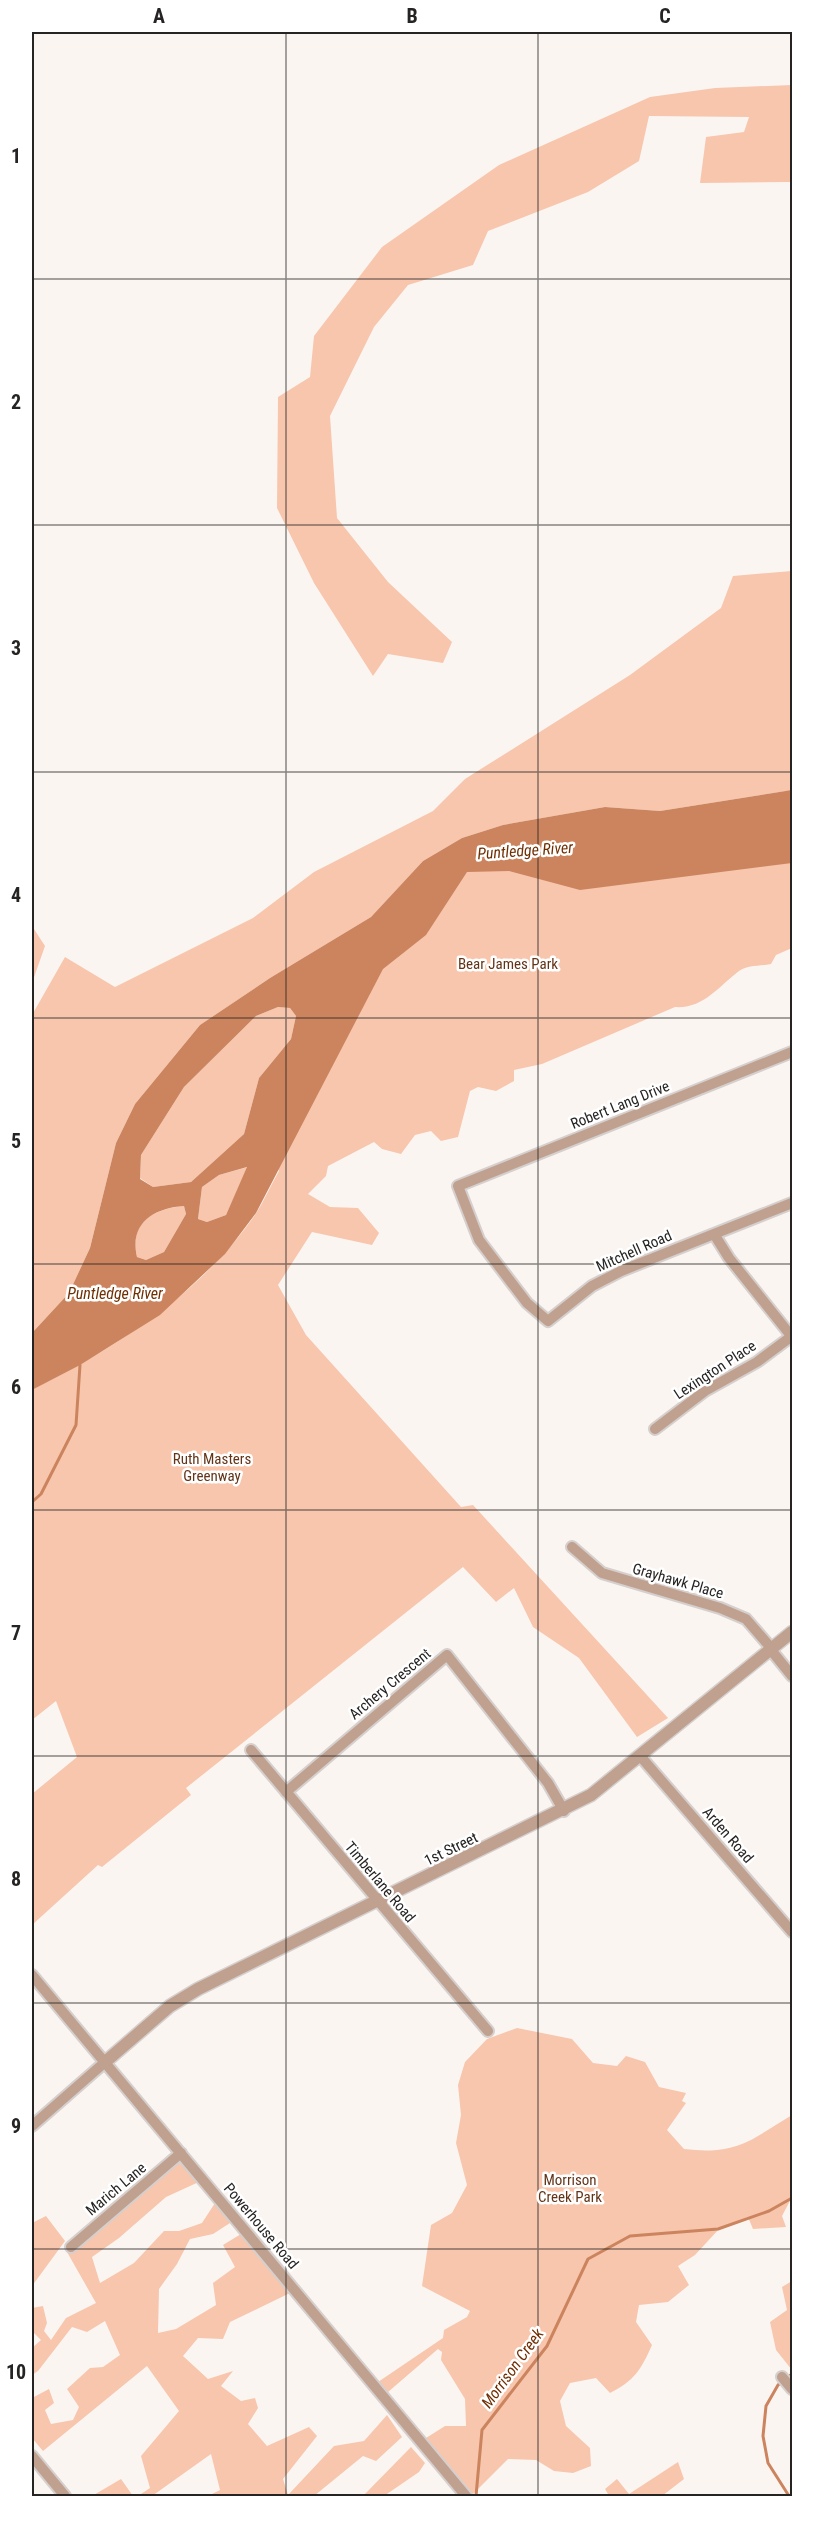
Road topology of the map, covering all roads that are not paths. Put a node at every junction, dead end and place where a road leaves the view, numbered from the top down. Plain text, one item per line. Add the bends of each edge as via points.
1 (792, 1052) edge
2 (458, 1186) joint
3 (792, 1203) edge
4 (714, 1234) junction
5 (792, 1337) edge
6 (655, 1429) dead end
7 (572, 1547) dead end
8 (792, 1632) edge
9 (771, 1650) junction
10 (792, 1676) edge
11 (251, 1750) dead end
12 (641, 1757) junction
13 (286, 1792) junction
14 (564, 1810) junction
15 (377, 1902) junction
16 (792, 1932) edge
17 (32, 1975) edge
18 (488, 2031) dead end
19 (104, 2063) junction
20 (32, 2126) edge
21 (181, 2153) junction
22 (71, 2247) dead end
23 (782, 2377) dead end
24 (792, 2390) edge
25 (32, 2456) edge
26 (464, 2494) edge
27 (65, 2496) edge

1 - 2 street, Robert Lang Drive
2 - 4 street, Mitchell Road via 479,1240 527,1303 548,1321 602,1281
3 - 4 street, Mitchell Road
4 - 5 street
5 - 6 street, Lexington Place via 705,1391
7 - 9 street, Grayhawk Place via 602,1573 746,1619
8 - 9 street, 1st Street
9 - 10 street, Grayhawk Place
9 - 12 street, 1st Street
11 - 13 street, Timberlane Road
12 - 14 street, 1st Street
12 - 16 street, Arden Road
13 - 14 street, Archery Crescent via 447,1654 548,1783
13 - 15 street, Timberlane Road
14 - 15 street, 1st Street
15 - 18 street, Timberlane Road
15 - 19 street, 1st Street via 198,1989 170,2006
17 - 19 street, Powerhouse Road
19 - 20 street
19 - 21 street, Powerhouse Road
21 - 22 street, Marich Lane
21 - 26 street, Powerhouse Road
23 - 24 street
25 - 27 street

